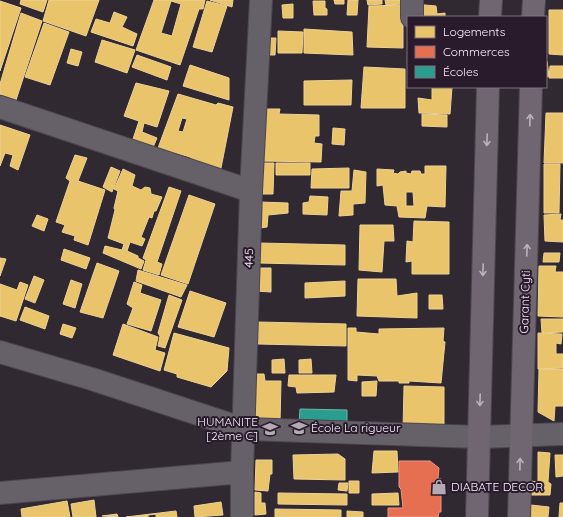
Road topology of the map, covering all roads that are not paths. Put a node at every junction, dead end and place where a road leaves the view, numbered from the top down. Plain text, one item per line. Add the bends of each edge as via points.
1 (261, 0) edge
2 (412, 0) edge
3 (490, 0) edge
4 (534, 0) edge
5 (412, 16) edge
6 (490, 16) edge
7 (533, 16) edge
8 (488, 88) edge
9 (531, 88) edge
10 (0, 107) edge
11 (251, 191) junction
12 (0, 352) edge
13 (244, 429) junction
14 (563, 434) edge
15 (521, 436) junction
16 (479, 437) junction
17 (242, 472) junction
18 (0, 493) edge
19 (242, 517) edge
20 (477, 517) edge
21 (519, 517) edge

1 - 11 street, 445
2 - 5 street
3 - 6 main road
4 - 7 main road
8 -> 16 main road
15 -> 9 main road, Garant Cyti
10 - 11 street
11 - 13 street, 445
12 - 13 street
13 - 16 street
13 - 17 street, 445
14 - 15 street
15 - 16 street
21 -> 15 main road, Garant Cyti
16 - 20 main road
17 - 18 street
17 - 19 street, 445

